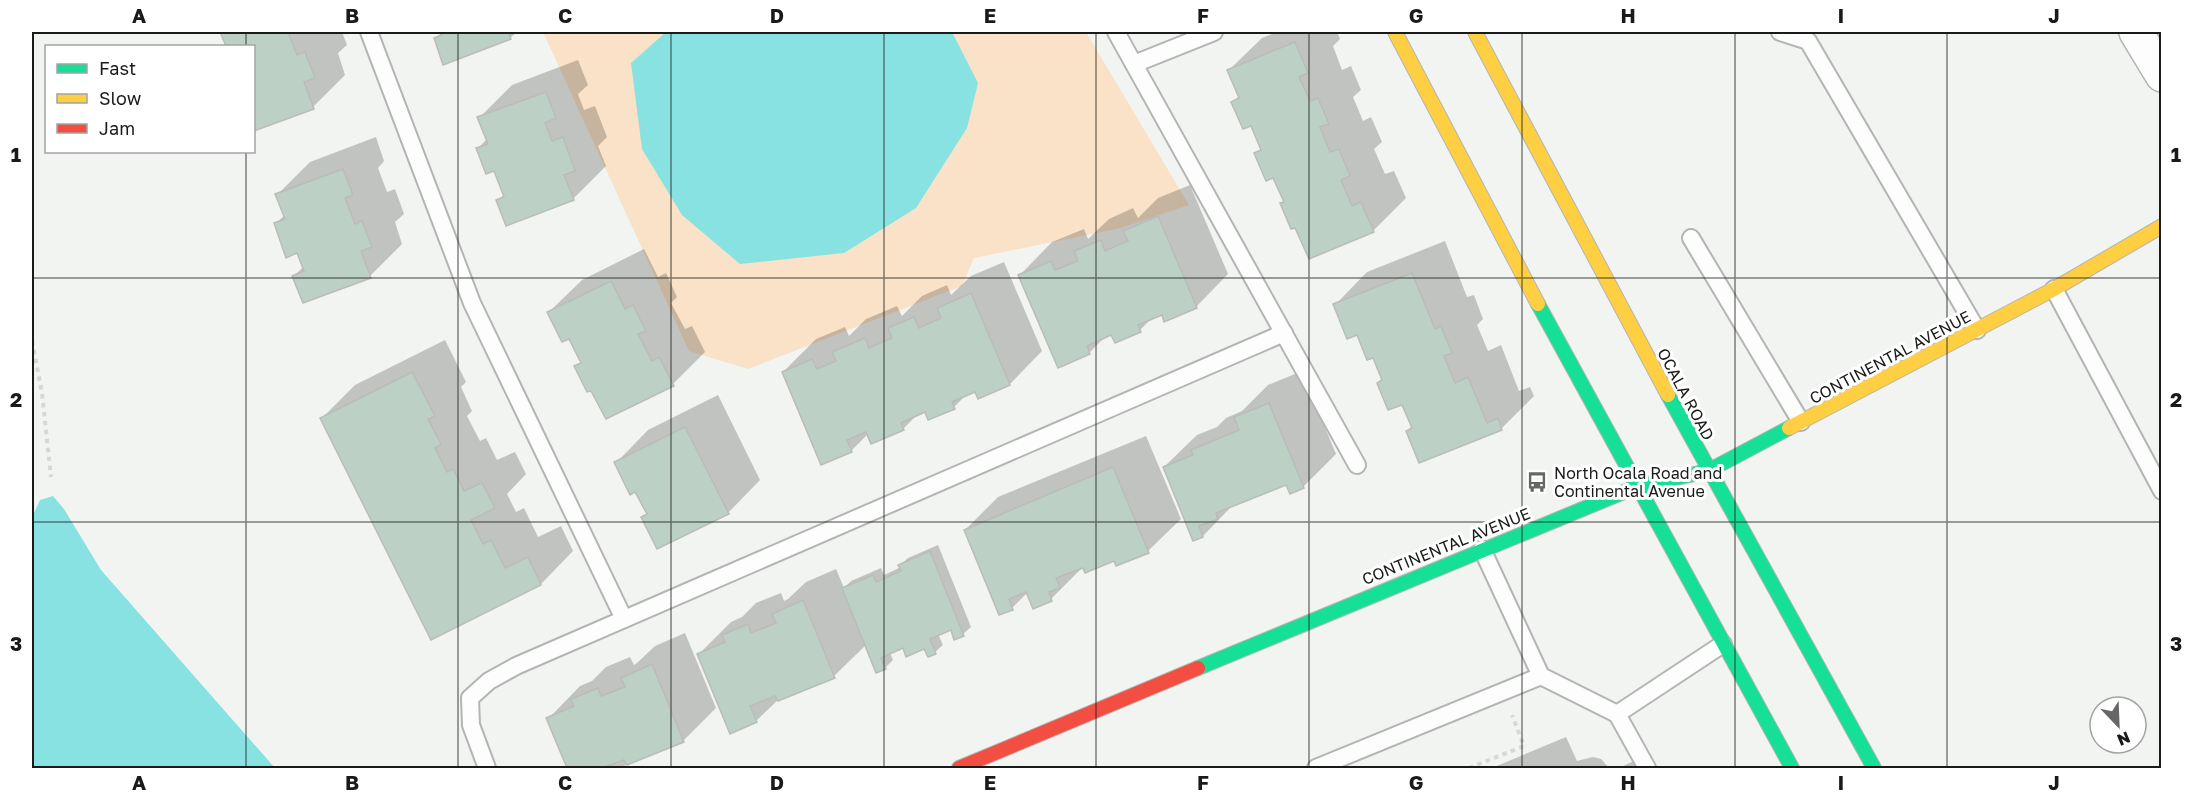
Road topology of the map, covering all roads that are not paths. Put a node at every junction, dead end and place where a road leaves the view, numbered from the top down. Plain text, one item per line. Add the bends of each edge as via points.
1 (369, 32) edge
2 (1116, 32) edge
3 (1214, 32) edge
4 (1395, 32) edge
5 (1475, 32) edge
6 (1780, 32) edge
7 (2136, 32) edge
8 (1134, 63) junction
9 (2162, 75) edge
10 (2162, 226) edge
11 (1691, 238) dead end
12 (2054, 289) junction
13 (1977, 330) junction
14 (1284, 333) junction
15 (1801, 422) junction
16 (1357, 465) dead end
17 (1708, 471) junction
18 (1636, 487) junction
19 (2162, 492) edge
20 (1482, 549) junction
21 (624, 619) junction
22 (1723, 644) junction
23 (1541, 676) junction
24 (1617, 714) junction
25 (487, 768) edge
26 (959, 768) edge
27 (1316, 768) edge
28 (1647, 768) edge
29 (1792, 768) edge
30 (1874, 768) edge

1 - 21 lane via 472,303
2 - 8 lane
3 - 8 lane
4 - 18 main road
5 - 17 main road, OCALA ROAD
6 - 13 lane via 1808,41
7 - 9 street
8 - 14 lane
10 - 12 main road, CONTINENTAL AVENUE
11 - 15 lane
12 - 13 main road, CONTINENTAL AVENUE
12 - 19 lane
13 - 15 main road, CONTINENTAL AVENUE
14 - 16 lane
14 - 21 lane
15 - 17 main road, CONTINENTAL AVENUE
17 - 18 main road, CONTINENTAL AVENUE
17 - 30 main road, OCALA ROAD
18 - 20 main road, CONTINENTAL AVENUE
18 - 22 main road
20 - 23 lane
20 - 26 main road, CONTINENTAL AVENUE
21 - 25 lane via 516,666 489,681 470,698 471,725
22 - 24 lane
22 - 29 main road
23 - 24 lane
23 - 27 lane
24 - 28 lane

